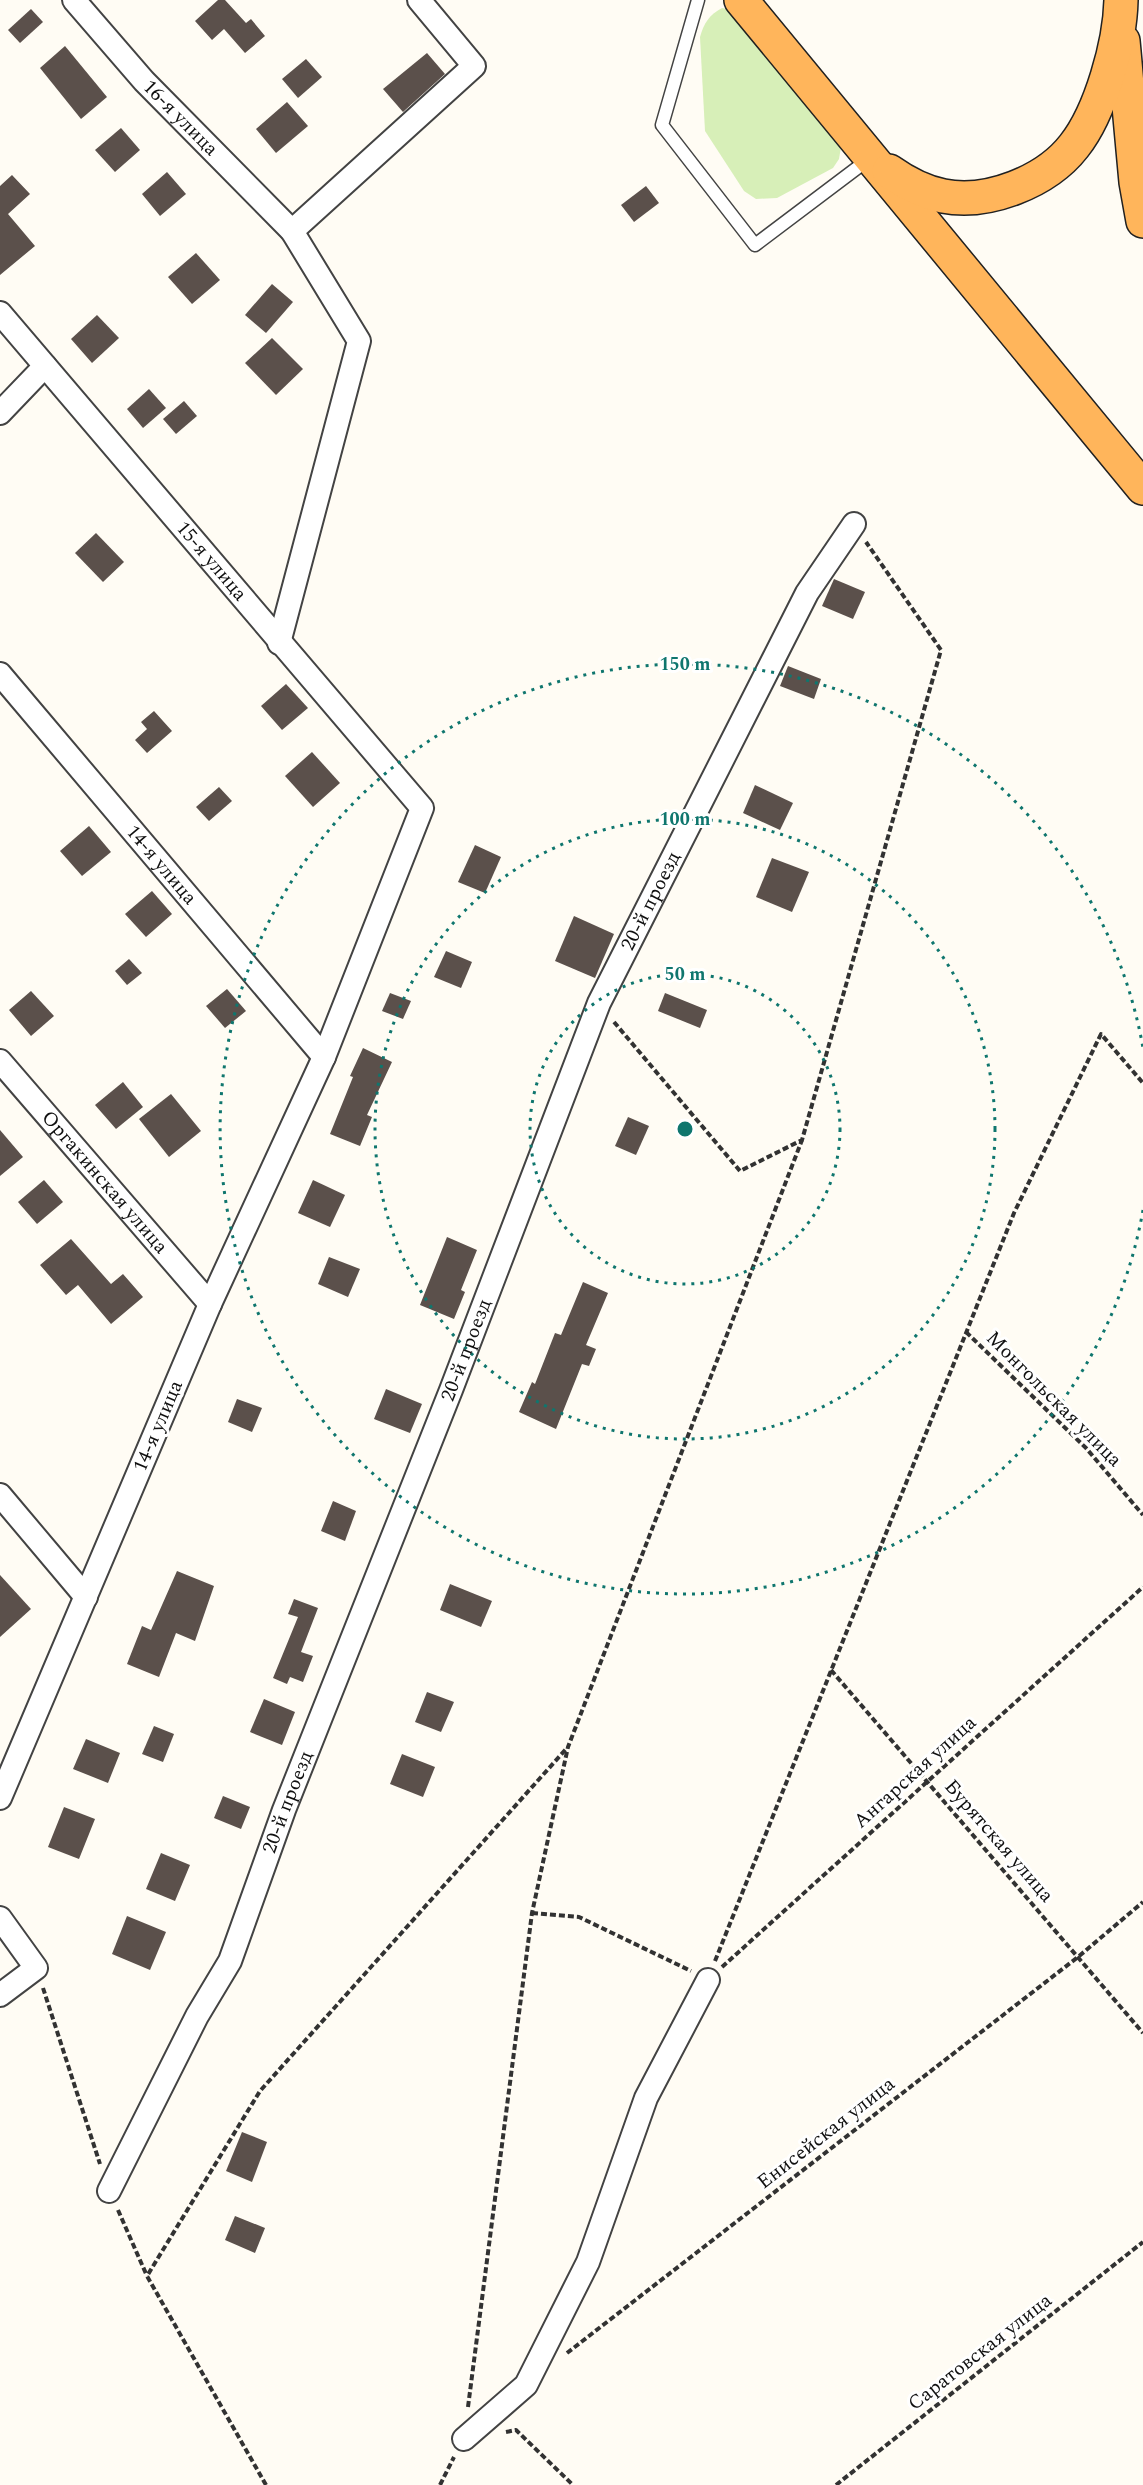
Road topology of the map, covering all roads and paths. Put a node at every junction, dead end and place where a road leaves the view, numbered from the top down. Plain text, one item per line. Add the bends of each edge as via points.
1 (74, 0) edge
2 (419, 0) edge
3 (699, 0) edge
4 (741, 0) edge
5 (1121, 11) edge
6 (870, 158) junction
7 (1143, 221) edge
8 (292, 231) junction
9 (0, 313) edge
10 (45, 366) junction
11 (0, 413) edge
12 (1143, 488) edge
13 (854, 524) joint
14 (279, 643) junction
15 (0, 674) edge
16 (422, 808) joint
17 (599, 1003) junction
18 (324, 1057) junction
19 (0, 1061) edge
20 (1143, 1083) edge
21 (802, 1140) junction
22 (210, 1304) junction
23 (966, 1332) junction
24 (0, 1495) edge
25 (1143, 1515) edge
26 (1143, 1587) edge
27 (86, 1597) junction
28 (831, 1670) junction
29 (568, 1747) junction
30 (928, 1781) junction
31 (0, 1798) edge
32 (1143, 1902) edge
33 (532, 1913) junction
34 (0, 1918) edge
35 (1078, 1957) junction
36 (36, 1968) junction
37 (708, 1980) junction
38 (0, 1995) edge
39 (1143, 2032) edge
40 (109, 2191) junction
41 (1143, 2242) edge
42 (147, 2276) junction
43 (563, 2356) dead end
44 (464, 2439) junction
45 (266, 2485) edge
46 (440, 2485) edge
47 (573, 2485) edge
48 (836, 2485) edge

1 - 8 street, 16-я улица via 144,81
2 - 8 street via 474,66
3 - 6 lane via 662,125 755,245
4 - 6 highway
5 - 6 highway via 1103,88 1087,125 1062,160 1036,178 1002,192 969,198 945,196 904,182
5 - 7 highway
6 - 12 highway
8 - 14 street, 16-я улица via 358,341
9 - 10 street, 15-я улица
10 - 11 street
10 - 14 street, 15-я улица
13 - 17 street, 20-й проезд via 807,593
13 - 21 path via 941,650
14 - 16 street, 15-я улица
15 - 18 street, 14-я улица
16 - 18 street, 14-я улица
17 - 21 path via 740,1171
17 - 40 street, 20-й проезд via 284,1810 230,1961 197,2016
18 - 22 street, 14-я улица
19 - 22 street, Оргакинская улица
20 - 23 path via 1101,1034 1014,1213
21 - 29 path
22 - 27 street, 14-я улица
23 - 25 path, Монгольская улица via 1086,1448
23 - 28 path
24 - 27 street
26 - 30 path, Ангарская улица
27 - 31 street, 14-я улица
28 - 30 path, Бурятская улица
28 - 37 path
29 - 33 path
29 - 42 path via 260,2091
30 - 35 path, Бурятская улица
30 - 37 path, Ангарская улица
32 - 35 path, Енисейская улица
33 - 37 path via 579,1917
33 - 44 path
34 - 36 street
35 - 39 path, Бурятская улица
35 - 43 path, Енисейская улица
36 - 38 street
36 - 40 path
37 - 44 street via 646,2098 588,2262 526,2385
40 - 42 path
41 - 48 path, Саратовская улица
42 - 45 path
44 - 46 path
44 - 47 path via 516,2430

